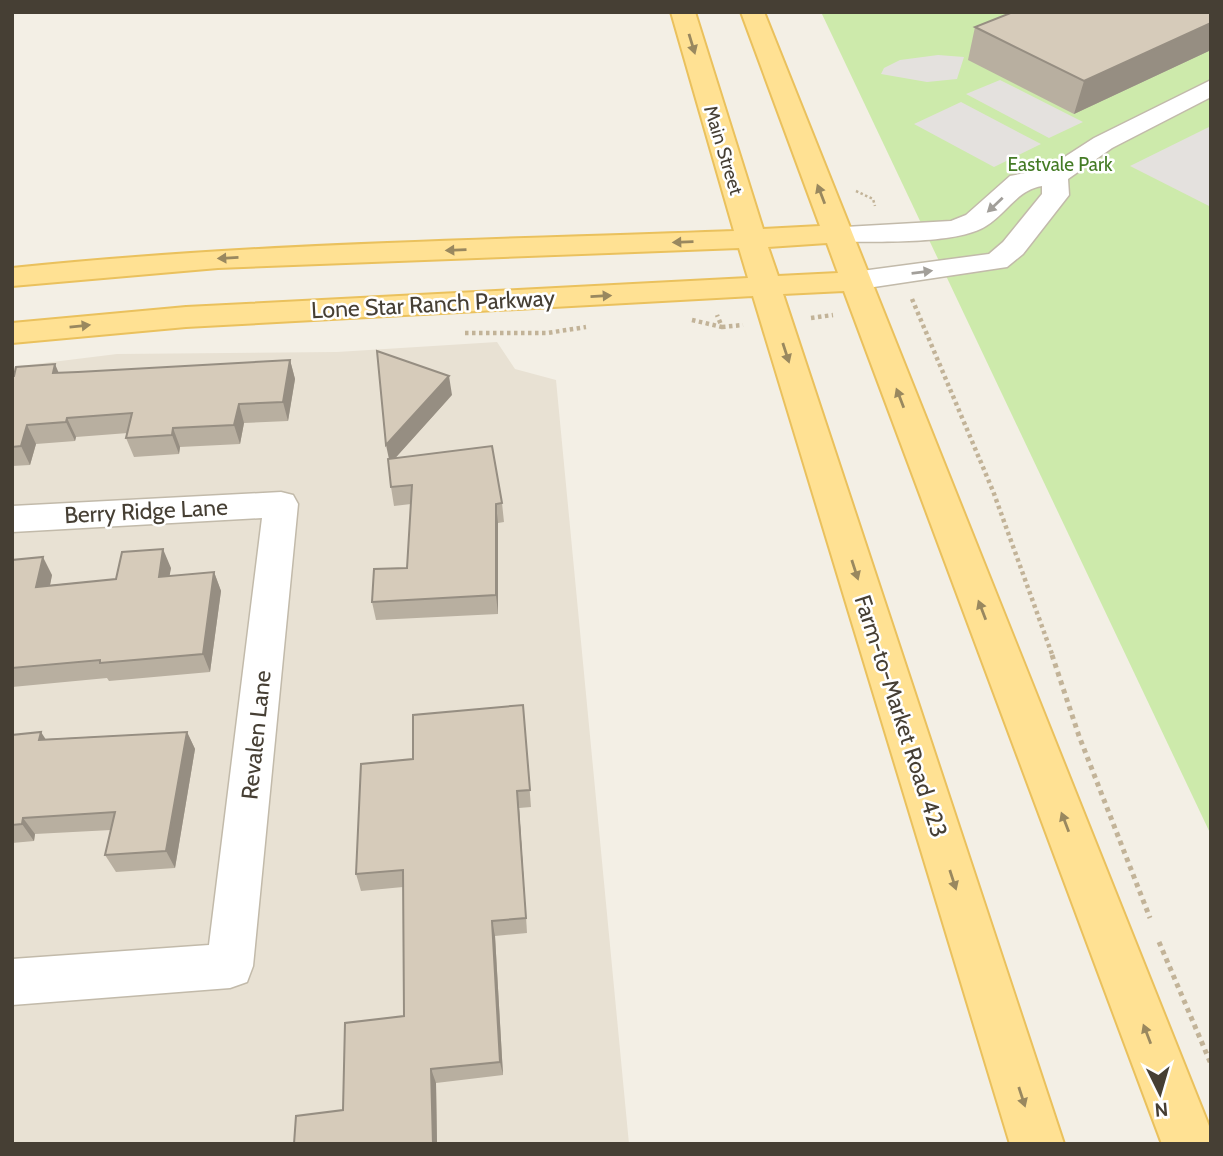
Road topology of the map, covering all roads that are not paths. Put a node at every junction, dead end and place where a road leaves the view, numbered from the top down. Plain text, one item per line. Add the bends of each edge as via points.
1 (683, 12) edge
2 (752, 12) edge
3 (1211, 87) edge
4 (1054, 176) junction
5 (836, 234) junction
6 (751, 240) junction
7 (12, 277) edge
8 (860, 296) junction
9 (771, 305) junction
10 (12, 333) edge
11 (281, 504) joint
12 (12, 519) edge
13 (12, 982) edge
14 (1037, 1144) edge
15 (1189, 1144) edge

1 -> 6 main road, Main Street
5 -> 2 main road
3 - 4 street via 1103,143
4 -> 5 street via 1019,182 967,226
8 -> 4 street via 902,275 997,261 1056,195
5 - 6 main road
5 - 8 main road
6 -> 7 main road via 250,257
6 - 9 main road, Main Street
8 - 9 main road, Lone Star Ranch Parkway
15 -> 8 main road
10 -> 9 main road, Lone Star Ranch Parkway via 187,317
9 -> 14 main road, Farm-to-Market Road 423
11 - 12 street, Berry Ridge Lane
11 - 13 street, Revalen Lane via 230,966

